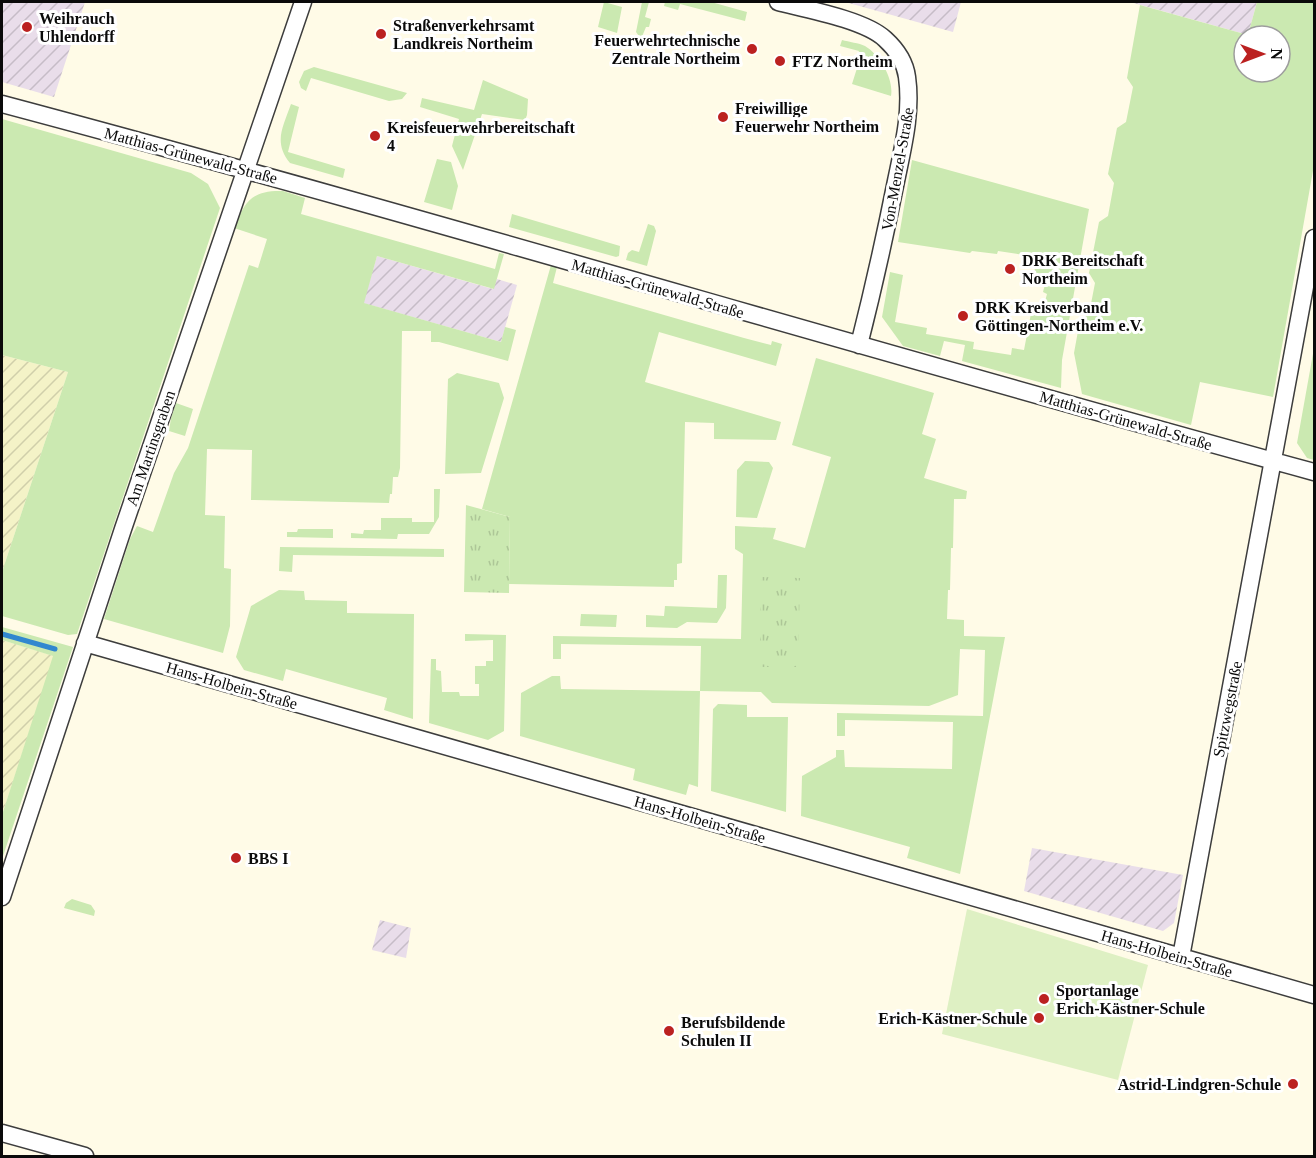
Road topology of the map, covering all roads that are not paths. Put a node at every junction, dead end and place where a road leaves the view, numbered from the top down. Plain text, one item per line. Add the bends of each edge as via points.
1 (303, 2) edge
2 (778, 2) edge
3 (2, 104) edge
4 (244, 169) junction
5 (1314, 238) edge
6 (859, 345) junction
7 (1274, 461) junction
8 (1314, 472) edge
9 (85, 643) junction
10 (2, 897) edge
11 (1181, 957) junction
12 (1314, 995) edge
13 (2, 1133) edge
14 (85, 1156) edge

1 - 4 street, Am Martinsgraben
2 - 6 street, Von-Menzel-Straße via 865,26 884,37 899,54 907,75 909,104 904,139
3 - 4 street, Matthias-Grünewald-Straße
4 - 6 street, Matthias-Grünewald-Straße
4 - 9 street, Am Martinsgraben
5 - 7 street, Spitzwegstraße
6 - 7 street, Matthias-Grünewald-Straße
7 - 8 street, Matthias-Grünewald-Straße
7 - 11 street, Spitzwegstraße
9 - 10 street, Am Martinsgraben
9 - 11 street, Hans-Holbein-Straße
11 - 12 street, Hans-Holbein-Straße
13 - 14 street

